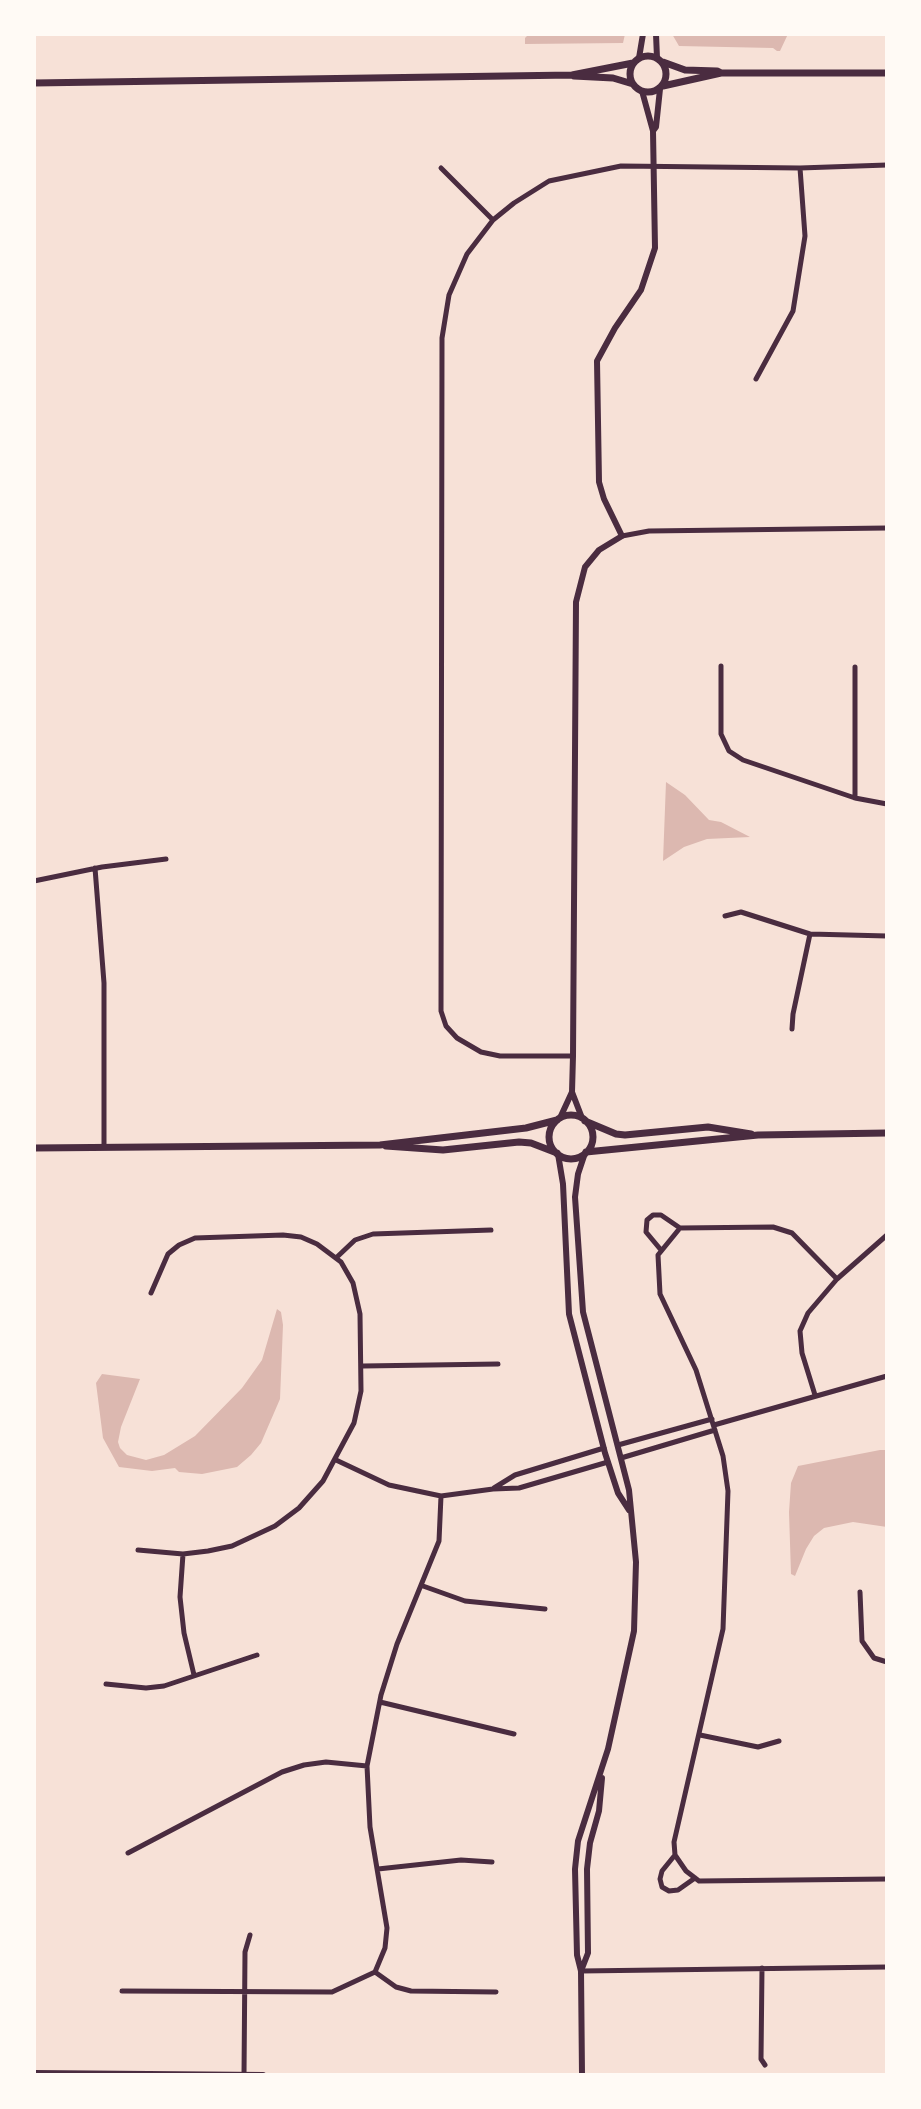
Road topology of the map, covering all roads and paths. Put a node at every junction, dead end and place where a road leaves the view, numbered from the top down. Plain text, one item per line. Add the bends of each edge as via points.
1 (643, 34) edge
2 (656, 34) edge
3 (660, 60) junction
4 (636, 61) junction
5 (721, 73) junction
6 (887, 73) edge
7 (572, 75) junction
8 (34, 83) edge
9 (633, 84) junction
10 (661, 88) junction
11 (642, 91) junction
12 (653, 131) junction
13 (654, 165) junction
14 (887, 165) edge
15 (441, 168) dead end
16 (800, 168) junction
17 (493, 220) junction
18 (756, 379) dead end
19 (887, 528) edge
20 (622, 536) junction
21 (721, 666) dead end
22 (855, 667) dead end
23 (855, 798) junction
24 (887, 804) edge
25 (166, 859) dead end
26 (95, 868) junction
27 (34, 881) edge
28 (725, 916) dead end
29 (810, 934) junction
30 (887, 936) edge
31 (792, 1029) dead end
32 (573, 1056) junction
33 (572, 1092) junction
34 (558, 1119) junction
35 (583, 1119) junction
36 (887, 1133) edge
37 (758, 1135) junction
38 (380, 1145) junction
39 (104, 1147) junction
40 (34, 1148) edge
41 (586, 1152) junction
42 (557, 1154) junction
43 (680, 1228) junction
44 (491, 1230) dead end
45 (887, 1235) edge
46 (659, 1252) junction
47 (337, 1257) junction
48 (837, 1279) junction
49 (151, 1293) dead end
50 (498, 1364) dead end
51 (363, 1366) junction
52 (887, 1376) edge
53 (815, 1395) junction
54 (714, 1425) junction
55 (618, 1445) junction
56 (604, 1448) junction
57 (621, 1458) junction
58 (336, 1460) junction
59 (608, 1462) junction
60 (493, 1489) junction
61 (441, 1496) junction
62 (630, 1514) junction
63 (138, 1550) dead end
64 (183, 1554) junction
65 (423, 1586) junction
66 (860, 1592) dead end
67 (545, 1609) dead end
68 (257, 1655) dead end
69 (887, 1662) edge
70 (194, 1675) junction
71 (106, 1684) dead end
72 (380, 1702) junction
73 (514, 1734) dead end
74 (700, 1735) junction
75 (779, 1741) dead end
76 (367, 1766) junction
77 (602, 1772) junction
78 (128, 1853) dead end
79 (675, 1855) junction
80 (492, 1862) dead end
81 (378, 1869) junction
82 (697, 1879) junction
83 (887, 1879) edge
84 (250, 1935) dead end
85 (887, 1967) edge
86 (762, 1968) junction
87 (581, 1971) junction
88 (375, 1972) junction
89 (243, 1990) junction
90 (122, 1991) dead end
91 (496, 1992) dead end
92 (765, 2065) dead end
93 (34, 2073) edge
94 (244, 2075) edge
95 (263, 2075) edge
96 (582, 2075) edge

1 - 4 street
2 - 3 street
3 - 4 main road
3 - 5 main road via 685,70
3 - 10 main road via 667,74
4 - 7 main road
4 - 9 main road via 630,72
5 - 6 main road
5 - 10 main road
7 - 8 main road
7 - 9 main road
9 - 11 main road
10 - 11 main road
10 - 12 street
11 - 12 street
12 - 13 street
13 - 16 street
13 - 17 street via 549,181
13 - 20 street via 655,248 641,290 597,361 599,482
14 - 16 street
15 - 17 street
16 - 18 street via 805,236 793,311
17 - 32 street via 455,277 442,338 441,1011 457,1038 481,1052
19 - 20 street via 649,531
20 - 32 street via 599,550 585,567 576,602
21 - 23 street via 721,734 729,751
22 - 23 street
23 - 24 street
25 - 26 street
26 - 27 street
26 - 39 street via 104,983
28 - 29 street via 741,912
29 - 30 street
29 - 31 street
32 - 33 street
33 - 34 street
33 - 35 street
34 - 35 main road
34 - 38 main road via 526,1128
34 - 42 main road via 549,1135
35 - 37 main road via 625,1135 708,1127
35 - 41 main road via 592,1136
36 - 37 main road
37 - 41 main road
38 - 39 main road
38 - 42 main road via 443,1150 519,1142
39 - 40 main road
41 - 42 main road via 572,1158
41 - 55 street via 575,1197 583,1312
42 - 56 street via 569,1314
43 - 46 street
43 - 46 street via 661,1215 647,1220 646,1232
43 - 48 street via 779,1228 798,1239
44 - 47 street via 373,1234 355,1240
45 - 48 street
46 - 54 street via 660,1294 696,1370
47 - 49 street via 292,1236 195,1238 168,1254
47 - 51 street via 353,1283
48 - 53 street via 800,1331
50 - 51 street
51 - 58 street via 354,1423
52 - 53 street
53 - 54 street
54 - 55 street
54 - 57 street
54 - 74 street via 727,1480 724,1608
55 - 57 street
56 - 59 street
56 - 60 street via 515,1475
57 - 62 street
58 - 61 street via 389,1485
58 - 64 street via 299,1508 275,1526 232,1546
59 - 60 street via 519,1488
59 - 62 street
60 - 61 street
61 - 65 street via 439,1541
62 - 77 street via 636,1562 634,1631
63 - 64 street
64 - 70 street via 181,1609
65 - 67 street via 465,1601
65 - 72 street via 397,1644
66 - 69 street via 862,1641 874,1658
68 - 70 street
70 - 71 street via 146,1688
72 - 73 street
72 - 76 street
74 - 75 street via 758,1747
74 - 79 street via 676,1829
76 - 78 street via 326,1762 282,1772
76 - 81 street
77 - 87 street via 587,1869 588,1953
77 - 87 street via 578,1841 575,1869
79 - 82 street
79 - 82 street via 662,1871 662,1887 678,1890
80 - 81 street
81 - 88 street via 387,1928
82 - 83 street
84 - 89 street
85 - 86 street
86 - 87 street
86 - 92 street
87 - 96 street
88 - 89 street via 332,1992
88 - 91 street via 411,1991
89 - 90 street
89 - 94 street
93 - 94 street
94 - 95 street

